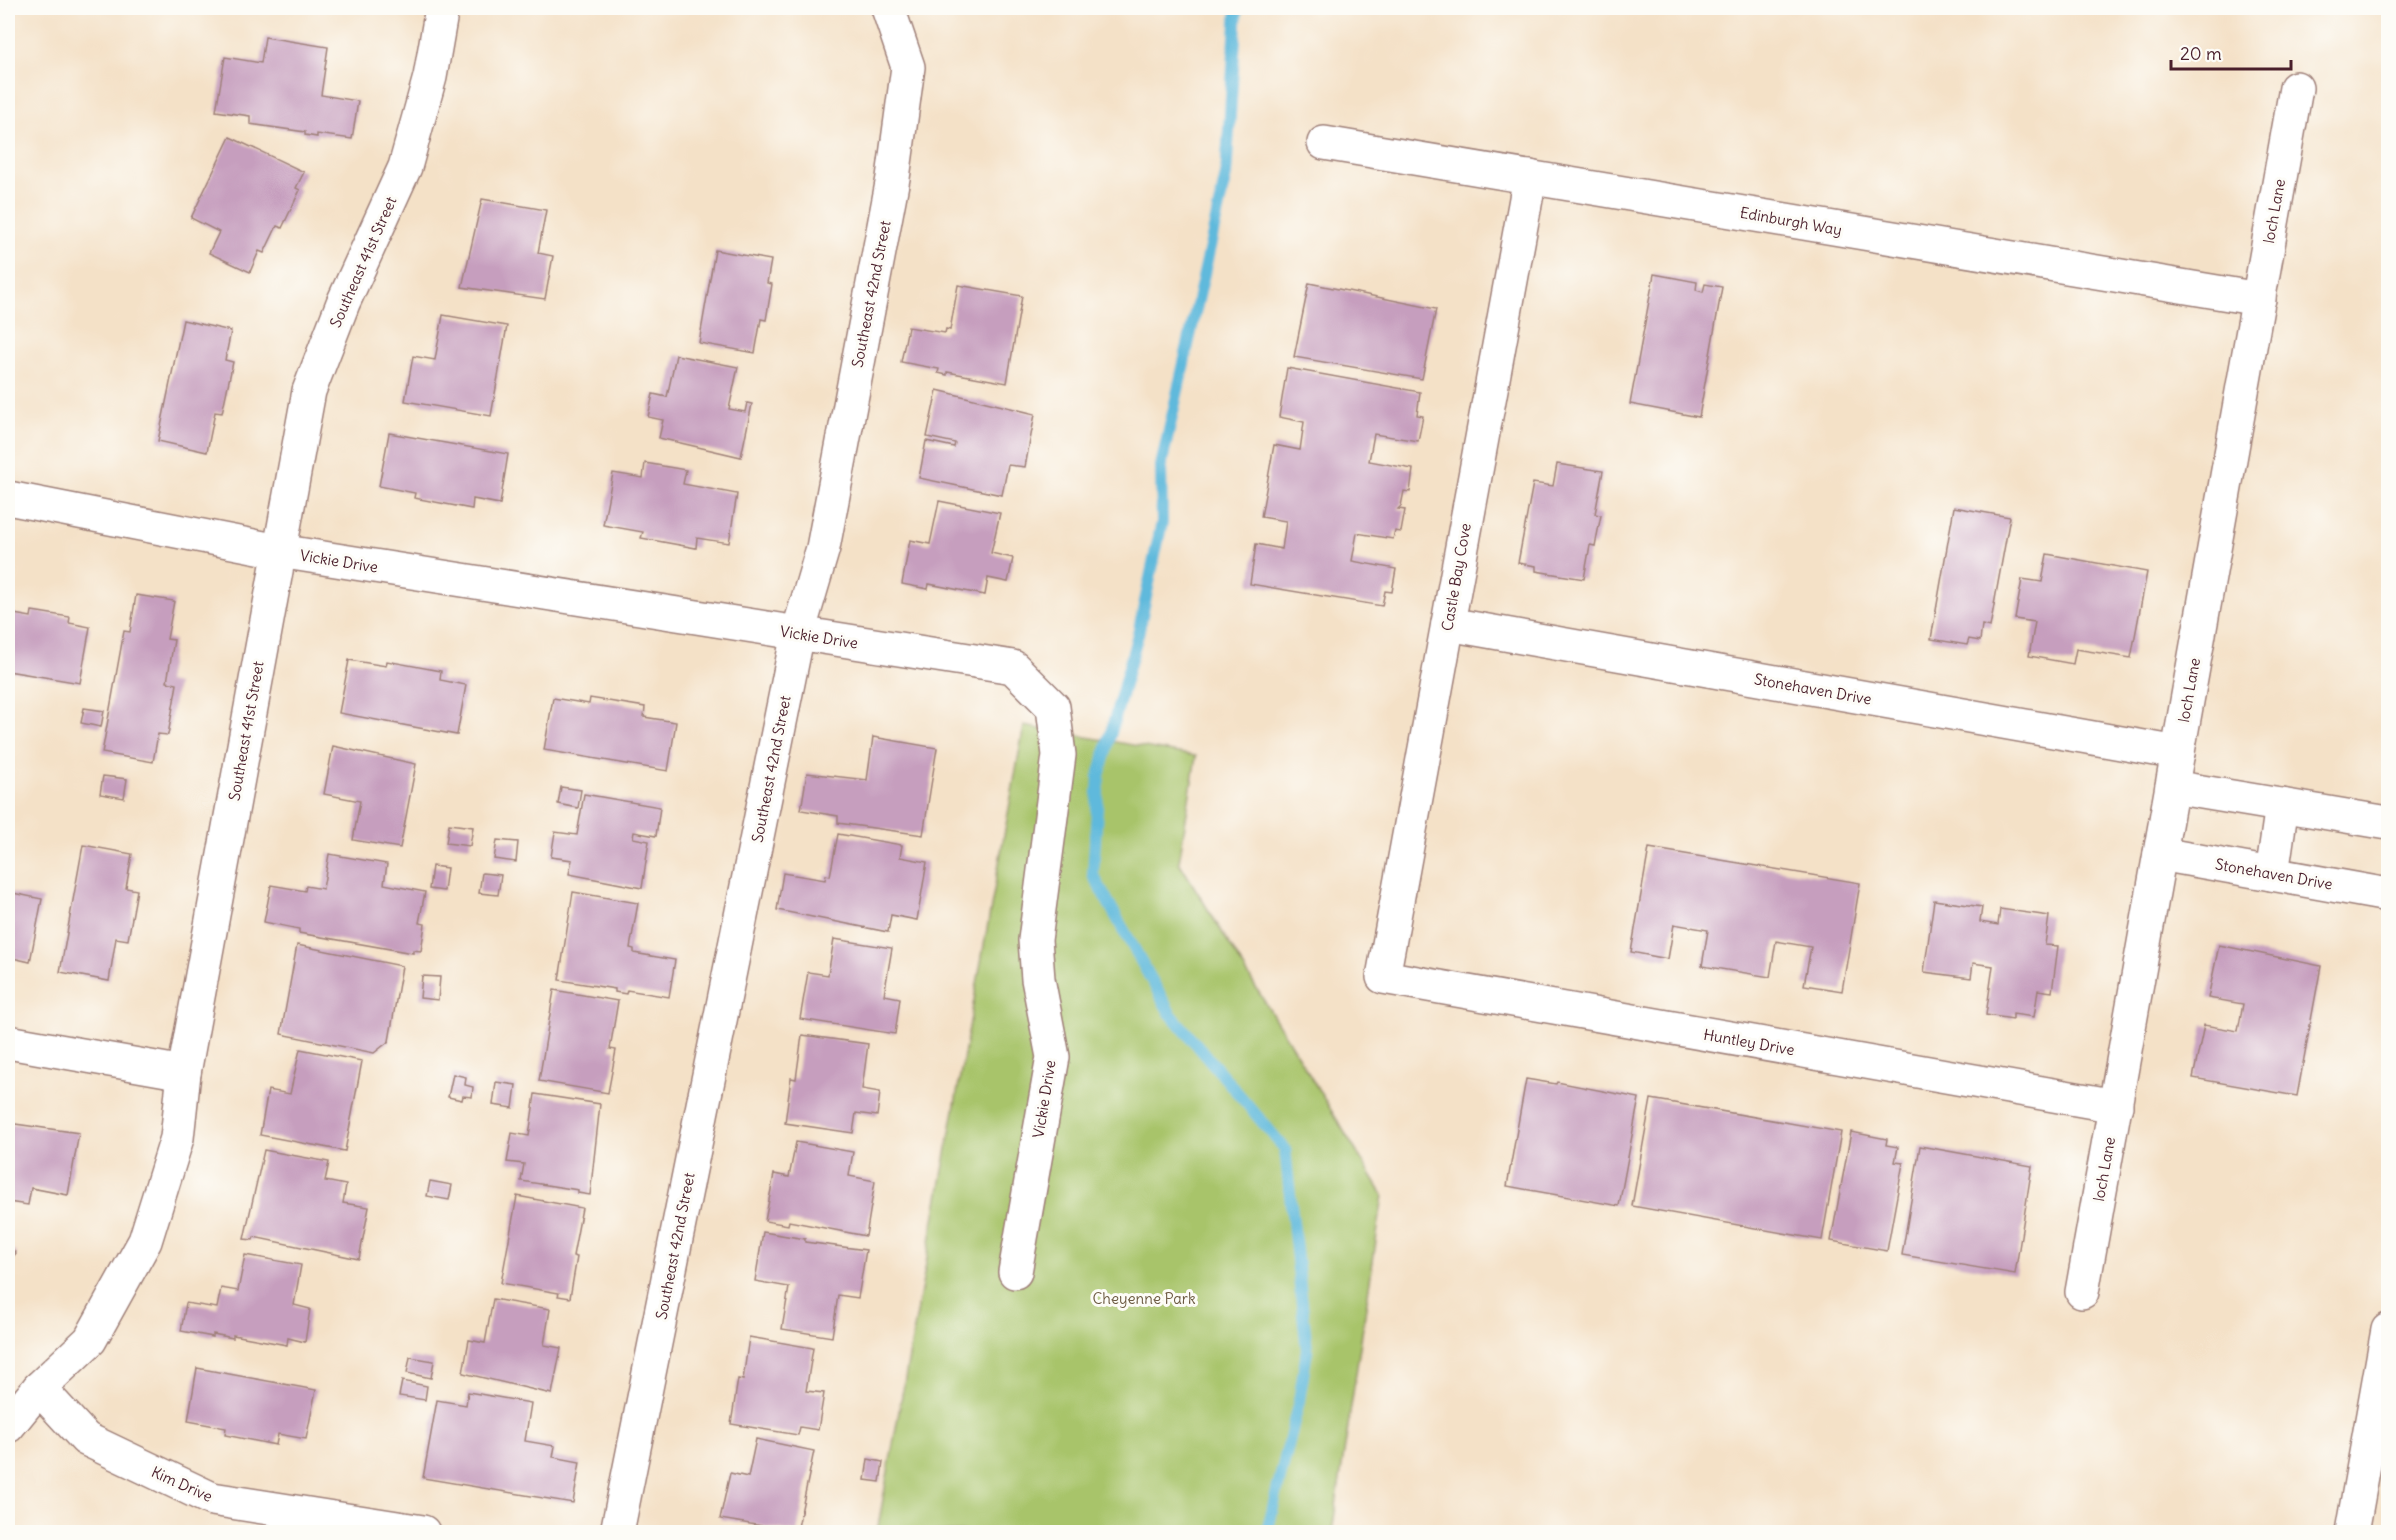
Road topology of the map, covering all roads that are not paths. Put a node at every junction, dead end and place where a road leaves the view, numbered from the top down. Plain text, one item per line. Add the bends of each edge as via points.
1 (442, 8) edge
2 (888, 8) edge
3 (2296, 88) dead end
4 (1324, 143) dead end
5 (1530, 177) junction
6 (2259, 299) junction
7 (8, 498) edge
8 (279, 551) junction
9 (1448, 624) junction
10 (798, 633) junction
11 (2178, 753) junction
12 (2172, 787) junction
13 (2282, 805) junction
14 (2388, 823) edge
15 (2160, 854) junction
16 (2272, 874) junction
17 (2388, 895) edge
18 (1383, 977) joint
19 (8, 1042) edge
20 (184, 1074) junction
21 (2116, 1106) junction
22 (1015, 1272) dead end
23 (2082, 1292) dead end
24 (2388, 1330) edge
25 (39, 1388) junction
26 (8, 1426) edge
27 (423, 1533) edge
28 (617, 1533) edge
29 (2352, 1533) edge

1 - 8 street, Southeast 41st Street via 430,77 405,167 343,303 309,391
2 - 10 street, Southeast 42nd Street via 908,67 893,177 823,548
3 - 6 street, loch Lane
4 - 5 street, Edinburgh Way
5 - 6 street, Edinburgh Way
5 - 9 street, Castle Bay Cove
6 - 11 street, loch Lane
7 - 8 street, Vickie Drive
8 - 10 street, Vickie Drive
8 - 20 street, Southeast 41st Street
9 - 11 street, Stonehaven Drive
9 - 18 street, Castle Bay Cove
10 - 22 street, Vickie Drive via 1013,667 1053,707 1059,755 1035,940 1053,1056
10 - 28 street, Southeast 42nd Street
11 - 12 street, loch Lane
12 - 13 street
12 - 15 street, loch Lane
13 - 14 street
13 - 16 street
15 - 16 street, Stonehaven Drive
15 - 21 street, loch Lane
16 - 17 street, Stonehaven Drive
18 - 21 street, Huntley Drive
19 - 20 street
20 - 25 street, Southeast 41st Street via 177,1138 145,1241 90,1341
21 - 23 street, loch Lane
24 - 29 street
25 - 26 street, Southeast 41st Street
25 - 27 street, Kim Drive via 86,1439 212,1499

